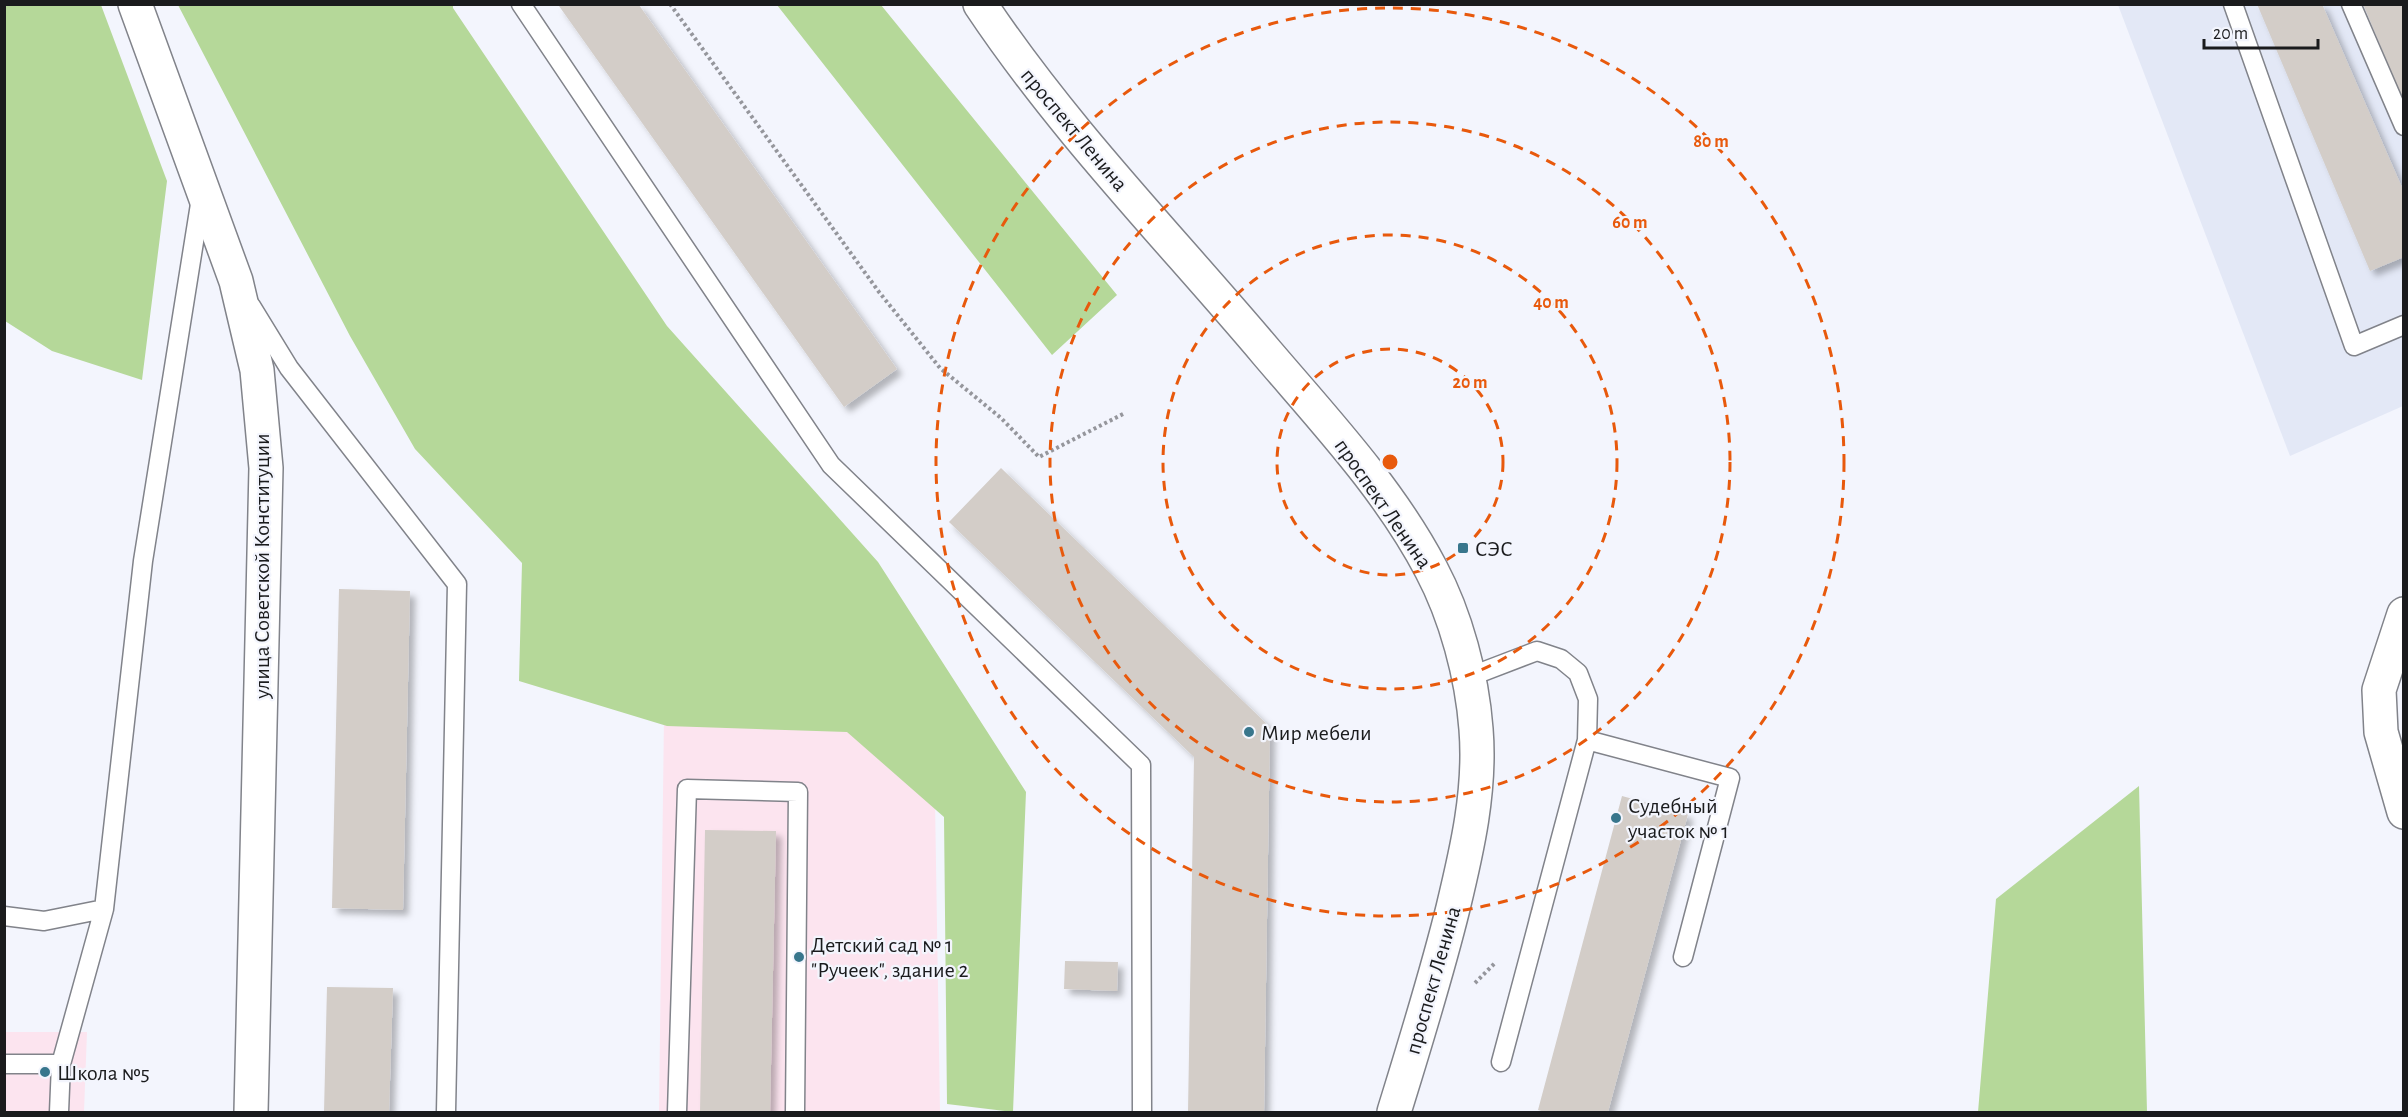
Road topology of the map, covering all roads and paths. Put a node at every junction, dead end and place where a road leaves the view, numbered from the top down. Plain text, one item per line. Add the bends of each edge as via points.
1 (135, 4) edge
2 (520, 4) edge
3 (670, 4) edge
4 (980, 4) edge
5 (2233, 4) edge
6 (2351, 4) edge
7 (2403, 126) edge
8 (202, 187) junction
9 (236, 281) junction
10 (2403, 325) edge
11 (1125, 413) dead end
12 (2403, 614) edge
13 (1469, 677) junction
14 (1587, 740) junction
15 (2403, 812) edge
16 (104, 909) junction
17 (4, 916) edge
18 (1683, 957) dead end
19 (1501, 1062) dead end
20 (4, 1064) edge
21 (61, 1064) junction
22 (59, 1113) edge
23 (251, 1113) edge
24 (446, 1113) edge
25 (677, 1113) edge
26 (795, 1113) edge
27 (1142, 1113) edge
28 (1394, 1113) edge

1 - 8 street, улица Советской Конституции
2 - 27 lane via 831,465 1141,765
3 - 11 path via 872,282 940,368 1001,418 1039,457
4 - 13 street, проспект Ленина via 1017,59 1072,128 1348,448 1401,520 1432,570 1453,621
5 - 10 lane via 2354,346
6 - 7 lane
8 - 9 street, улица Советской Конституции
8 - 16 lane via 143,561
9 - 23 street, улица Советской Конституции via 257,370 266,468
9 - 24 lane via 289,368 457,584
12 - 15 street via 2379,690 2381,732
13 - 14 lane via 1537,651 1561,659 1578,673 1588,699
13 - 28 street, проспект Ленина via 1476,730 1476,787 1466,855 1436,975
14 - 18 lane via 1730,778
14 - 19 lane
16 - 17 lane via 44,921
16 - 21 lane
20 - 21 lane
21 - 22 lane
25 - 26 lane via 687,789 798,792

